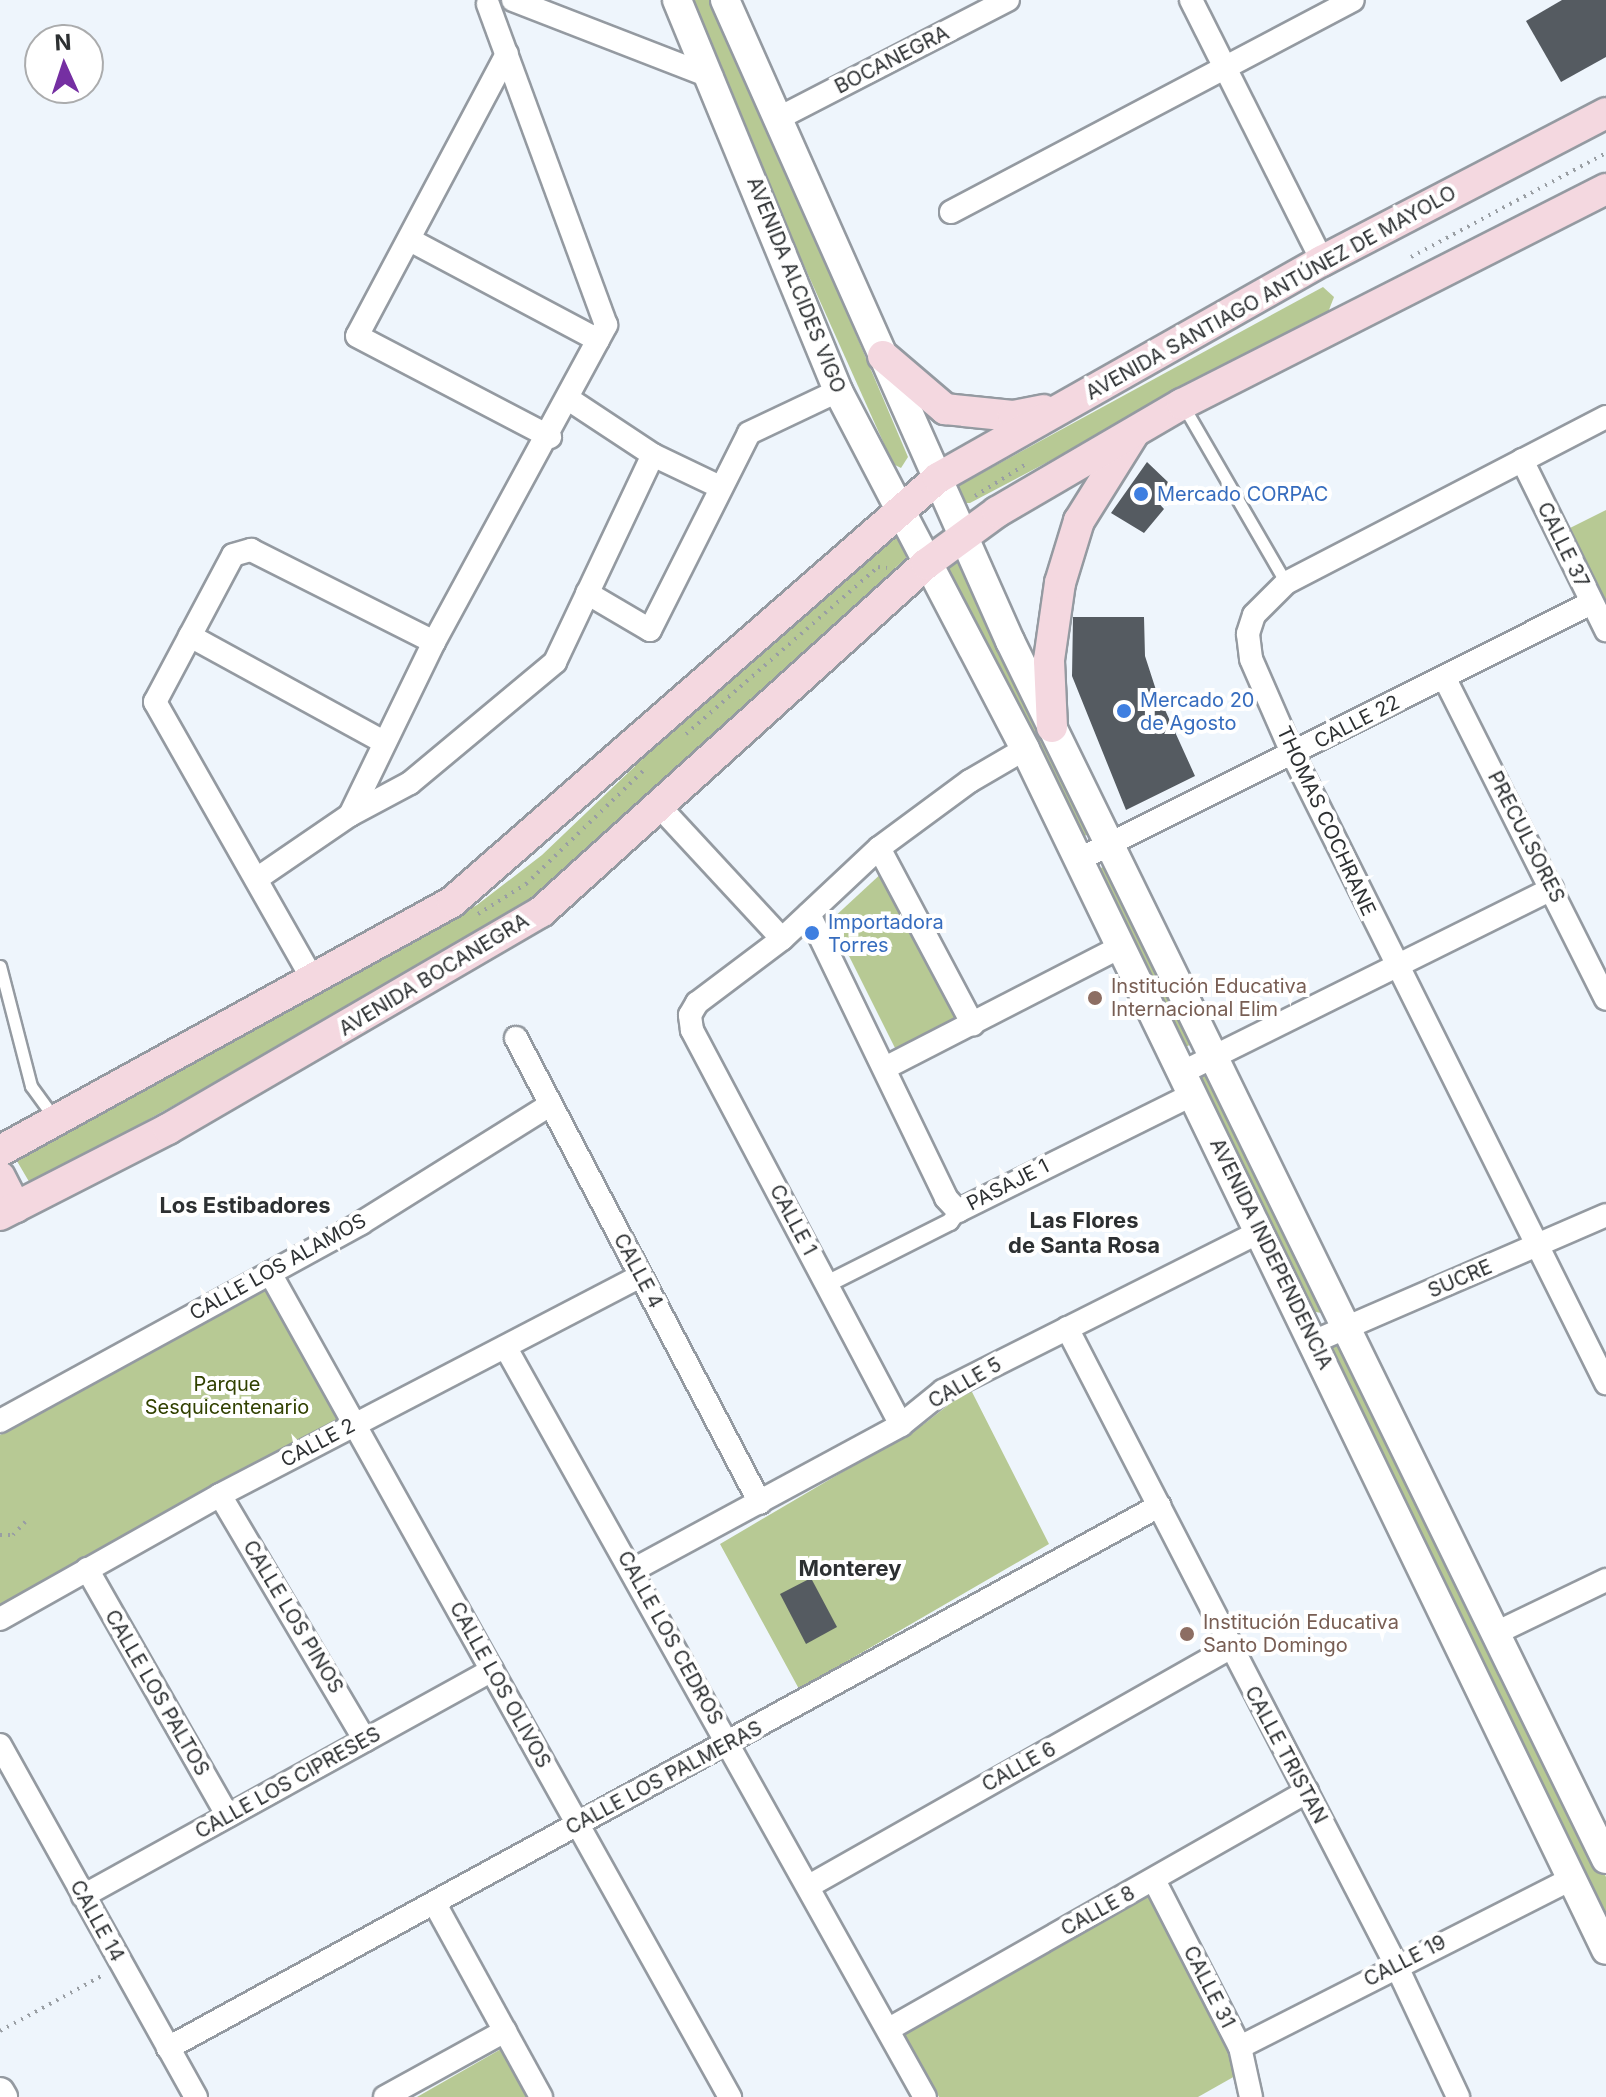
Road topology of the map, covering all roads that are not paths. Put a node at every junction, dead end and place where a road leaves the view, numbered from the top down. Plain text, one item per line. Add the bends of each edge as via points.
1 (513, 0) edge
2 (677, 0) edge
3 (725, 0) edge
4 (1008, 0) edge
5 (1191, 0) edge
6 (1353, 0) edge
7 (490, 1) edge
8 (1335, 5) edge
9 (507, 54) junction
10 (1225, 70) junction
11 (712, 77) junction
12 (1606, 113) edge
13 (777, 119) junction
14 (1606, 189) edge
15 (951, 212) dead end
16 (410, 240) junction
17 (1322, 261) junction
18 (598, 340) junction
19 (883, 356) junction
20 (838, 391) junction
21 (570, 400) junction
22 (1069, 404) junction
23 (1182, 404) junction
24 (1606, 417) edge
25 (1135, 431) junction
26 (550, 437) junction
27 (653, 455) junction
28 (1522, 460) junction
29 (938, 478) junction
30 (720, 487) junction
31 (898, 509) junction
32 (964, 538) junction
33 (926, 564) junction
34 (1286, 583) junction
35 (587, 593) junction
36 (1591, 603) junction
37 (1606, 630) edge
38 (190, 636) junction
39 (434, 642) junction
40 (1444, 677) junction
41 (1052, 727) junction
42 (384, 742) junction
43 (1025, 749) junction
44 (1293, 755) junction
45 (659, 806) junction
46 (350, 815) junction
47 (1109, 844) junction
48 (879, 848) junction
49 (1078, 860) junction
50 (258, 878) junction
51 (1552, 889) junction
52 (809, 914) junction
53 (782, 939) junction
54 (1120, 947) junction
55 (0, 966) edge
56 (1396, 967) junction
57 (313, 980) junction
58 (1606, 999) edge
59 (973, 1025) junction
60 (516, 1038) dead end
61 (1214, 1057) junction
62 (885, 1068) junction
63 (1189, 1083) junction
64 (550, 1105) junction
65 (55, 1119) junction
66 (0, 1151) edge
67 (0, 1177) edge
68 (8, 1211) edge
69 (958, 1211) junction
70 (1606, 1215) edge
71 (1261, 1231) junction
72 (1538, 1246) junction
73 (270, 1273) junction
74 (640, 1276) junction
75 (827, 1284) junction
76 (1346, 1326) junction
77 (1067, 1328) junction
78 (1313, 1342) junction
79 (506, 1348) junction
80 (1606, 1383) edge
81 (0, 1421) edge
82 (356, 1424) junction
83 (901, 1425) junction
84 (220, 1495) junction
85 (760, 1503) junction
86 (1159, 1506) junction
87 (87, 1569) junction
88 (633, 1570) junction
89 (1606, 1580) edge
90 (0, 1619) edge
91 (1498, 1632) junction
92 (1230, 1648) junction
93 (492, 1670) junction
94 (365, 1740) junction
95 (729, 1743) junction
96 (0, 1745) edge
97 (1307, 1792) junction
98 (228, 1816) junction
99 (578, 1824) junction
100 (1606, 1859) edge
101 (1571, 1879) junction
102 (1154, 1880) junction
103 (809, 1886) junction
104 (83, 1896) junction
105 (435, 1904) junction
106 (1606, 1950) edge
107 (1396, 1965) junction
108 (889, 2029) junction
109 (505, 2031) junction
110 (1240, 2047) junction
111 (168, 2048) junction
112 (1243, 2094) edge
113 (196, 2097) edge
114 (385, 2097) edge
115 (541, 2097) edge
116 (730, 2097) edge
117 (925, 2097) edge
118 (1458, 2097) edge

1 - 11 street
2 - 11 street, AVENIDA ALCIDES VIGO
3 - 13 street
4 - 13 street, BOCANEGRA
5 - 10 street
6 - 8 street
7 - 9 street
8 - 10 street
9 - 16 street
9 - 18 street via 606,325
10 - 15 street
10 - 17 street
11 - 20 street, AVENIDA ALCIDES VIGO
12 - 17 main road, AVENIDA SANTIAGO ANTÚNEZ DE MAYOLO
13 - 19 street
14 - 23 main road
16 - 18 street
16 - 26 street via 357,336
17 - 22 main road, AVENIDA SANTIAGO ANTÚNEZ DE MAYOLO
18 - 21 street
19 - 22 main road via 945,409 1013,416
19 - 29 street
20 - 30 street via 749,433
20 - 31 street, AVENIDA ALCIDES VIGO
21 - 26 street
21 - 27 street
22 - 29 main road, AVENIDA SANTIAGO ANTÚNEZ DE MAYOLO
23 - 25 main road
23 - 34 lane
24 - 28 street, THOMAS COCHRANE
25 - 32 main road via 997,512
25 - 41 main road via 1079,521 1060,583 1049,660
26 - 39 street
27 - 30 street
27 - 35 street
28 - 34 street, THOMAS COCHRANE
28 - 36 street, CALLE 37
29 - 31 main road
29 - 32 street
30 - 35 street via 650,630
31 - 33 street, AVENIDA ALCIDES VIGO
31 - 57 main road via 499,866 452,902
32 - 33 main road, AVENIDA BOCANEGRA
32 - 41 street, AVENIDA INDEPENDENCIA
33 - 43 street, AVENIDA INDEPENDENCIA
33 - 45 main road, AVENIDA BOCANEGRA
34 - 44 street, THOMAS COCHRANE via 1254,615 1248,634 1251,659
35 - 46 street via 555,662 410,783
36 - 37 street, CALLE 37
36 - 40 street, CALLE 22
38 - 39 street via 233,555 251,550
38 - 42 street
38 - 50 street via 155,702
39 - 42 street
40 - 44 street, CALLE 22
40 - 51 street, PRECULSORES
41 - 47 street, AVENIDA INDEPENDENCIA
42 - 46 street
43 - 48 street via 970,781
43 - 49 street, AVENIDA INDEPENDENCIA
44 - 47 street, CALLE 22
44 - 56 street, THOMAS COCHRANE
45 - 53 street
45 - 68 main road, AVENIDA BOCANEGRA via 541,912 492,945 168,1129
46 - 50 street
47 - 49 street, CALLE 22
47 - 61 street, AVENIDA INDEPENDENCIA
48 - 52 street
48 - 59 street
49 - 54 street, AVENIDA INDEPENDENCIA
50 - 57 street
51 - 56 street, PASAJE 1
51 - 58 street, PRECULSORES
52 - 53 street
52 - 62 street
53 - 75 street, CALLE 1 via 697,1003 690,1015 692,1030
54 - 59 street
54 - 63 street, AVENIDA INDEPENDENCIA
55 - 65 lane via 31,1086
56 - 61 street, PASAJE 1
56 - 72 street, THOMAS COCHRANE
57 - 65 main road
59 - 62 street
60 - 64 street, CALLE 4
61 - 63 street, PASAJE 1
61 - 76 street, AVENIDA INDEPENDENCIA
62 - 69 street via 946,1198
63 - 69 street, PASAJE 1
63 - 71 street, AVENIDA INDEPENDENCIA
64 - 73 street, CALLE LOS ALAMOS
64 - 74 street, CALLE 4
65 - 66 main road
67 - 68 main road
69 - 75 street, PASAJE 1 via 950,1222
70 - 72 street, SUCRE
71 - 77 street, CALLE 5
71 - 78 street, AVENIDA INDEPENDENCIA
72 - 76 street, SUCRE
72 - 80 street, THOMAS COCHRANE
73 - 81 street, CALLE LOS ALAMOS
73 - 82 street, CALLE LOS OLIVOS
74 - 79 street, CALLE 2
74 - 85 street, CALLE 4
75 - 83 street, CALLE 1
76 - 78 street, SUCRE
76 - 91 street, AVENIDA INDEPENDENCIA
77 - 83 street, CALLE 5 via 943,1391
77 - 86 street, CALLE TRISTAN
78 - 101 street, AVENIDA INDEPENDENCIA
79 - 82 street, CALLE 2
79 - 88 street, CALLE LOS CEDROS
82 - 84 street, CALLE 2
82 - 93 street, CALLE LOS OLIVOS
83 - 85 street, CALLE 5
84 - 87 street, CALLE 2
84 - 94 street, CALLE LOS PINOS
85 - 88 street, CALLE 5
86 - 92 street, CALLE TRISTAN
86 - 95 street, CALLE LOS PALMERAS
87 - 90 street, CALLE 2
87 - 98 street, CALLE LOS PALTOS
88 - 95 street, CALLE LOS CEDROS
89 - 91 street
91 - 100 street, AVENIDA INDEPENDENCIA
92 - 97 street, CALLE TRISTAN
92 - 103 street, CALLE 6
93 - 94 street, CALLE LOS CIPRESES
93 - 99 street, CALLE LOS OLIVOS
94 - 98 street, CALLE LOS CIPRESES
95 - 99 street, CALLE LOS PALMERAS
95 - 103 street, CALLE LOS CEDROS
96 - 104 street, CALLE 14
97 - 102 street, CALLE 8
97 - 107 street, CALLE TRISTAN
98 - 104 street, CALLE LOS CIPRESES
99 - 105 street, CALLE LOS PALMERAS
99 - 116 street, CALLE LOS OLIVOS
101 - 106 street, AVENIDA INDEPENDENCIA
101 - 107 street, CALLE 19
102 - 108 street, CALLE 8
102 - 110 street, CALLE 31
103 - 108 street, CALLE LOS CEDROS
104 - 111 street, CALLE 14
105 - 109 street
105 - 111 street, CALLE LOS PALMERAS
107 - 110 street, CALLE 19
107 - 118 street, CALLE TRISTAN
108 - 117 street, CALLE LOS CEDROS
109 - 114 street
109 - 115 street
110 - 112 street, CALLE 31
111 - 113 street, CALLE 14

